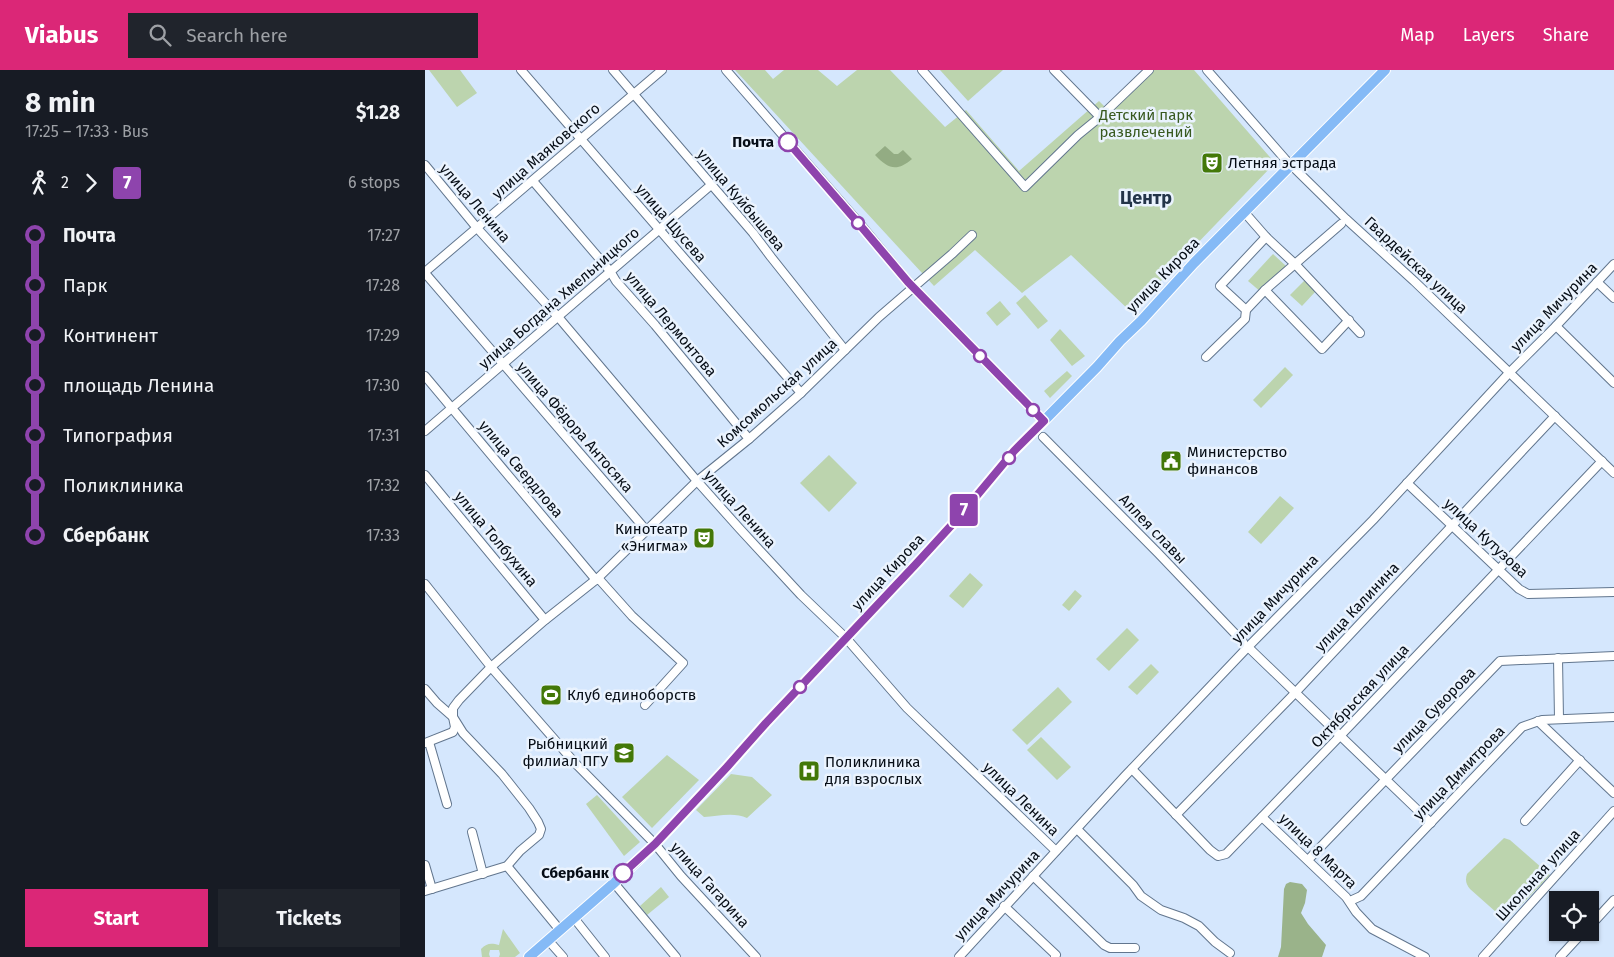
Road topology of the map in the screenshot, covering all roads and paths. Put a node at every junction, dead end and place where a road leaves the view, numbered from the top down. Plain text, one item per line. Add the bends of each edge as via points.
1 (521, 70) edge
2 (613, 70) edge
3 (661, 70) edge
4 (726, 70) edge
5 (922, 70) edge
6 (1054, 70) edge
7 (1149, 70) edge
8 (1207, 70) edge
9 (1385, 70) edge
10 (633, 95) junction
11 (1100, 118) junction
12 (579, 139) junction
13 (1291, 164) junction
14 (425, 165) edge
15 (533, 181) junction
16 (711, 185) junction
17 (1245, 213) junction
18 (1341, 224) dead end
19 (477, 228) junction
20 (659, 230) junction
21 (972, 235) dead end
22 (1266, 237) junction
23 (1295, 264) junction
24 (1614, 264) edge
25 (610, 271) junction
26 (425, 272) edge
27 (1597, 282) junction
28 (913, 287) junction
29 (1265, 290) junction
30 (1614, 298) edge
31 (1246, 310) junction
32 (559, 318) junction
33 (1349, 320) junction
34 (1556, 326) junction
35 (1359, 333) dead end
36 (845, 350) junction
37 (1206, 357) dead end
38 (503, 364) junction
39 (1509, 373) junction
40 (425, 376) edge
41 (1614, 383) edge
42 (801, 393) junction
43 (452, 407) junction
44 (1555, 416) junction
45 (1044, 421) junction
46 (425, 432) edge
47 (1043, 437) dead end
48 (749, 439) junction
49 (1601, 461) junction
50 (1614, 472) edge
51 (425, 475) edge
52 (697, 481) junction
53 (1407, 483) junction
54 (1453, 525) junction
55 (646, 530) junction
56 (1498, 569) junction
57 (597, 579) junction
58 (425, 584) edge
59 (1614, 592) edge
60 (545, 620) junction
61 (846, 638) junction
62 (1245, 644) junction
63 (1614, 656) edge
64 (1558, 658) junction
65 (491, 667) junction
66 (425, 689) edge
67 (1295, 693) junction
68 (645, 705) dead end
69 (1614, 717) edge
70 (453, 718) junction
71 (1559, 719) junction
72 (1539, 721) junction
73 (453, 732) junction
74 (463, 733) junction
75 (1340, 736) junction
76 (427, 742) edge
77 (1580, 760) junction
78 (1132, 769) junction
79 (1386, 779) junction
80 (1614, 793) edge
81 (447, 804) dead end
82 (1614, 810) edge
83 (1177, 815) junction
84 (1262, 817) junction
85 (1525, 821) dead end
86 (1431, 823) junction
87 (1077, 829) junction
88 (472, 832) dead end
89 (655, 844) junction
90 (1056, 851) junction
91 (1308, 860) junction
92 (425, 864) edge
93 (507, 866) junction
94 (483, 874) junction
95 (1033, 876) junction
96 (614, 882) junction
97 (429, 890) edge
98 (1614, 900) edge
99 (1350, 902) junction
100 (1004, 906) junction
101 (1599, 916) edge
102 (574, 918) junction
103 (559, 929) junction
104 (548, 940) junction
105 (1575, 941) edge
106 (1135, 948) dead end
107 (1230, 953) dead end
108 (529, 957) edge
109 (563, 957) edge
110 (605, 957) edge
111 (676, 957) edge
112 (756, 957) edge
113 (959, 957) edge
114 (1055, 957) edge
115 (1425, 957) edge
116 (1483, 957) edge
117 (1560, 957) edge

1 - 12 street, улица Щусева
2 - 10 street, улица Куйбышева
3 - 10 street, улица Маяковского
4 - 28 street
5 - 11 street via 1025,187
6 - 11 street
7 - 11 street
8 - 13 street, Гвардейская улица
9 - 13 main road, улица Кирова
10 - 12 street, улица Маяковского
10 - 16 street, улица Куйбышева
12 - 15 street, улица Маяковского
12 - 20 street, улица Щусева
13 - 17 main road, улица Кирова
13 - 39 street, Гвардейская улица
14 - 19 street, улица Ленина
15 - 19 street, улица Маяковского
15 - 25 street, улица Лермонтова
16 - 20 street, улица Богдана Хмельницкого
16 - 36 street, улица Куйбышева
17 - 22 street
17 - 45 main road, улица Кирова
18 - 23 street
19 - 26 street, улица Маяковского
19 - 32 street, улица Ленина
20 - 25 street, улица Богдана Хмельницкого
20 - 42 street, улица Щусева
21 - 28 street, Комсомольская улица
22 - 23 street
22 - 31 street via 1221,286
23 - 29 street
23 - 33 street
24 - 27 street, улица Мичурина
25 - 32 street, улица Богдана Хмельницкого
25 - 48 street, улица Лермонтова
26 - 38 street, улица Фёдора Антосяка
27 - 30 street
27 - 34 street, улица Мичурина
28 - 36 street, Комсомольская улица
28 - 45 street
29 - 31 street
29 - 33 street via 1322,349
31 - 37 street via 1245,319
32 - 38 street, улица Богдана Хмельницкого
32 - 52 street, улица Ленина
33 - 35 street
34 - 39 street, улица Мичурина
34 - 41 street
36 - 42 street, Комсомольская улица
38 - 43 street, улица Богдана Хмельницкого
38 - 55 street, улица Фёдора Антосяка
39 - 44 street, Гвардейская улица
39 - 53 street, улица Мичурина
40 - 43 street, улица Свердлова
42 - 48 street, Комсомольская улица
43 - 46 street, улица Богдана Хмельницкого
43 - 57 street, улица Свердлова
44 - 49 street, Гвардейская улица
44 - 54 street, улица Калинина
45 - 61 main road, улица Кирова
47 - 62 street, Аллея славы
48 - 52 street, Комсомольская улица
49 - 50 street, Гвардейская улица
49 - 56 street, Октябрьская улица
51 - 60 street, улица Толбухина
52 - 55 street, Комсомольская улица
52 - 61 street, улица Ленина via 801,595
53 - 54 street, улица Кутузова
53 - 62 street, улица Мичурина
54 - 56 street, улица Кутузова
54 - 67 street, улица Калинина
55 - 57 street, Комсомольская улица
56 - 59 street, улица Кутузова via 1528,594
56 - 75 street, Октябрьская улица
57 - 60 street, Комсомольская улица
57 - 68 street, улица Свердлова via 683,663
58 - 65 street, улица Гагарина
60 - 65 street, Комсомольская улица
61 - 89 main road, улица Кирова
61 - 90 street, улица Ленина via 907,708
62 - 67 street, Аллея славы
62 - 78 street, улица Мичурина
63 - 64 street, улица Суворова
64 - 71 street
64 - 79 street, улица Суворова via 1500,661
65 - 70 street, Комсомольская улица via 453,708
65 - 89 street, улица Гагарина via 575,763
66 - 70 street
67 - 75 street, Аллея славы
67 - 83 street, улица Калинина
69 - 71 street, улица Димитрова
70 - 73 street
70 - 74 street
71 - 72 street, улица Димитрова
72 - 77 street
72 - 86 street, улица Димитрова via 1522,727
73 - 74 street
73 - 76 street
74 - 93 street via 502,774 541,829 539,835
75 - 79 street, Аллея славы
75 - 84 street, Октябрьская улица
76 - 81 street
77 - 80 street
77 - 85 street
78 - 83 street, Октябрьская улица
78 - 87 street, улица Мичурина
79 - 86 street, Аллея славы
79 - 91 street, улица Суворова
82 - 116 street, Школьная улица
83 - 84 street, Октябрьская улица via 1210,850 1221,856
84 - 91 street, улица 8 Марта
86 - 99 street, улица Димитрова via 1361,896
87 - 90 street, улица Мичурина
87 - 107 street via 1141,896 1161,910 1199,926
88 - 94 street
89 - 96 main road, улица Кирова
89 - 112 street, улица Гагарина
90 - 95 street, улица Мичурина
91 - 99 street, улица 8 Марта
92 - 97 street
93 - 94 street
93 - 103 street
94 - 97 street
95 - 100 street, улица Мичурина
95 - 106 street via 1104,945
96 - 102 main road, улица Кирова
96 - 111 street
98 - 101 street
99 - 115 street, улица 8 Марта via 1355,912 1372,928
100 - 113 street, улица Мичурина
100 - 114 street
102 - 103 main road, улица Кирова
102 - 110 street
103 - 104 main road, улица Кирова
104 - 108 main road, улица Кирова
104 - 109 street
105 - 117 street

